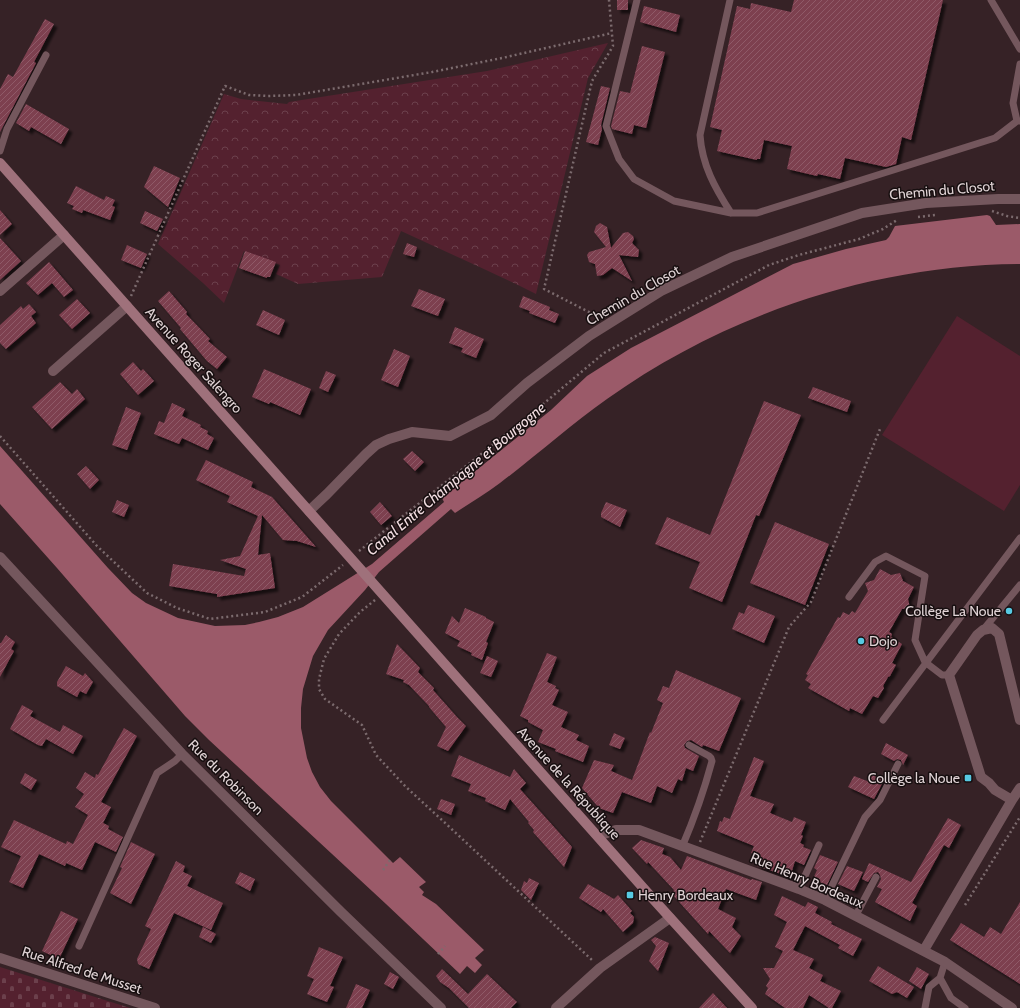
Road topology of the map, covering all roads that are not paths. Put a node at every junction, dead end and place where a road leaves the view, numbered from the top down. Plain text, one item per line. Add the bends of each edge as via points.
1 (637, 0) edge
2 (730, 0) edge
3 (991, 0) edge
4 (1020, 49) edge
5 (46, 55) dead end
6 (1020, 64) edge
7 (1019, 121) edge
8 (0, 151) edge
9 (0, 162) edge
10 (1020, 199) edge
11 (731, 212) junction
12 (64, 235) junction
13 (0, 292) edge
14 (127, 306) junction
15 (53, 371) dead end
16 (309, 511) junction
17 (1020, 538) edge
18 (0, 558) edge
19 (366, 575) joint
20 (1020, 585) edge
21 (849, 597) dead end
22 (983, 630) junction
23 (925, 662) junction
24 (950, 675) junction
25 (883, 720) dead end
26 (1020, 720) edge
27 (688, 745) dead end
28 (182, 754) junction
29 (898, 764) dead end
30 (1020, 789) edge
31 (1012, 800) junction
32 (598, 836) junction
33 (819, 845) dead end
34 (682, 847) junction
35 (876, 877) dead end
36 (800, 889) junction
37 (825, 900) junction
38 (856, 915) junction
39 (670, 918) junction
40 (79, 946) dead end
41 (924, 950) junction
42 (0, 958) edge
43 (944, 962) junction
44 (940, 978) junction
45 (155, 1008) edge
46 (442, 1008) edge
47 (556, 1008) edge
48 (752, 1008) edge
49 (925, 1008) edge
50 (965, 1008) edge
51 (1012, 1008) edge

1 - 11 lane via 606,126 619,159 634,179 674,201
2 - 11 lane via 700,135 709,175
3 - 4 lane
5 - 8 lane via 7,129
6 - 7 lane via 1012,103
7 - 11 lane via 995,138 757,213
9 - 12 main road, Avenue Roger Salengro
10 - 16 street, Chemin du Closot via 926,203 862,213 732,257 661,291 589,336 527,383 491,415 450,436 412,432 376,445
12 - 13 street
12 - 14 main road, Avenue Roger Salengro
14 - 15 street
14 - 16 main road, Avenue Roger Salengro
16 - 19 main road, Avenue Roger Salengro
17 - 23 lane
18 - 28 street, Rue du Robinson
19 - 32 main road, Avenue de la République
20 - 22 lane
21 - 23 lane via 874,562 886,556 925,576 915,640
22 - 24 street via 976,635
22 - 26 street via 992,628 999,634
23 - 24 lane via 942,674
23 - 25 lane
24 - 31 street via 980,777
27 - 34 lane via 709,756 712,761 696,815
28 - 40 lane via 157,773
28 - 46 street, Rue du Robinson
29 - 37 lane via 880,800 865,816
30 - 31 street
31 - 41 street
32 - 34 street, Rue Henry Bordeaux via 616,830 639,830
32 - 39 main road, Avenue de la République
33 - 36 lane
34 - 36 street, Rue Henry Bordeaux
35 - 38 lane
36 - 37 street, Rue Henry Bordeaux
37 - 38 street, Rue Henry Bordeaux
38 - 41 street, Rue Henry Bordeaux
39 - 47 street via 600,968
39 - 48 main road, Avenue de la République
41 - 43 street, Rue Henry Bordeaux
42 - 45 street, Rue Alfred de Musset
43 - 44 lane
43 - 51 street, Rue Henry Bordeaux
44 - 49 lane via 929,987
44 - 50 lane via 951,998

